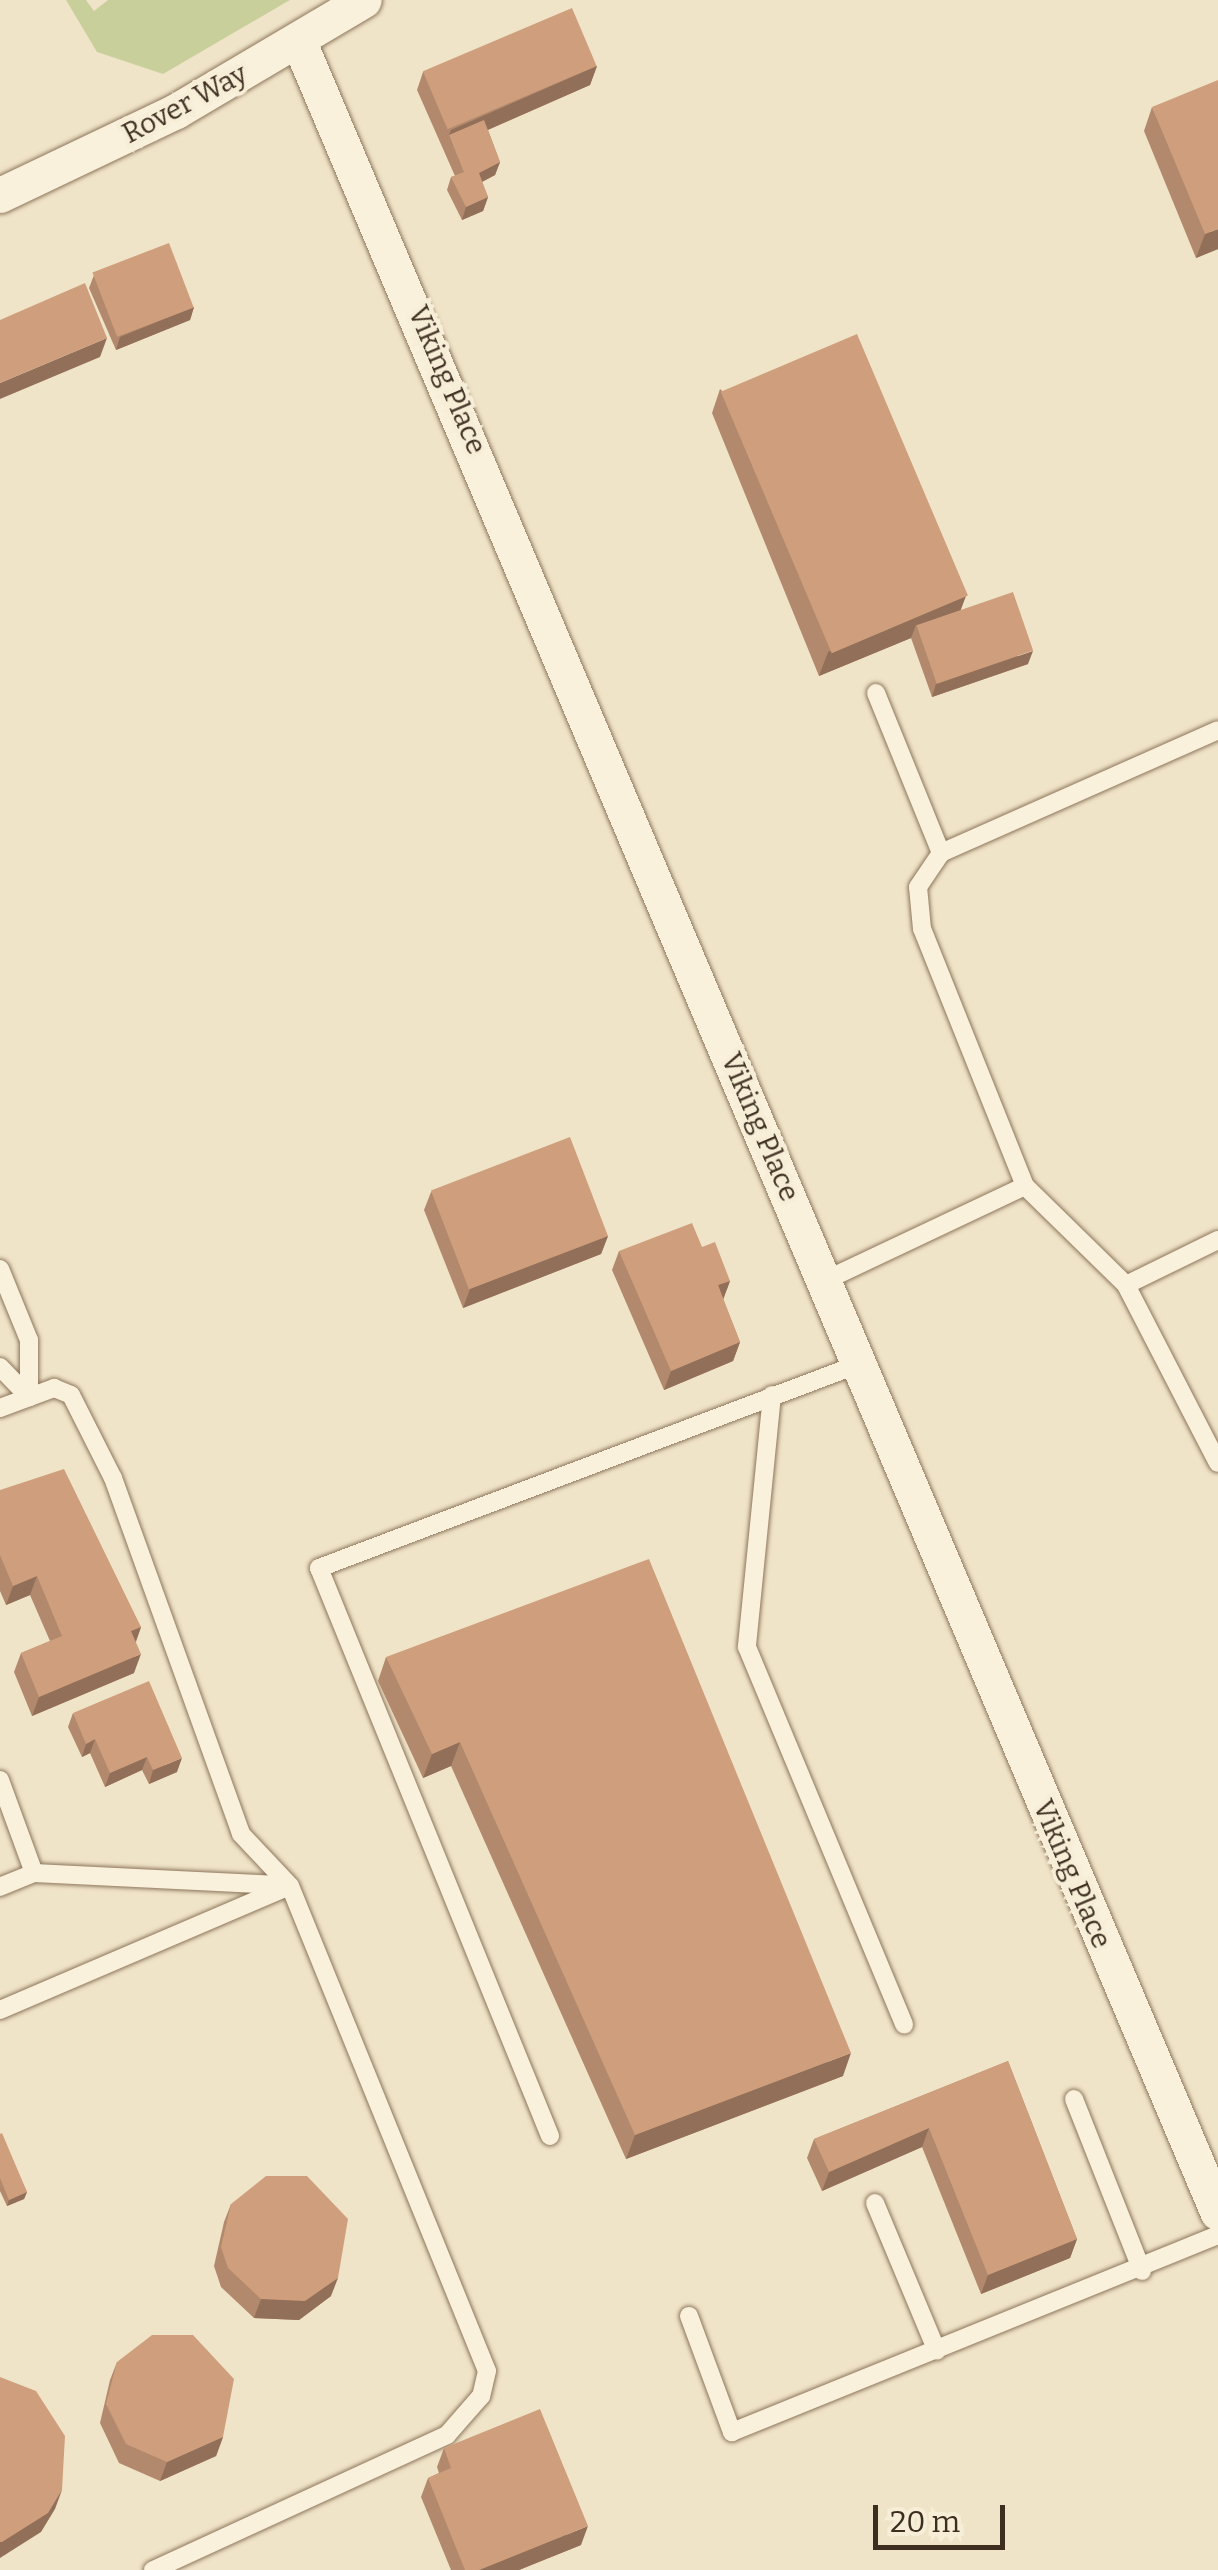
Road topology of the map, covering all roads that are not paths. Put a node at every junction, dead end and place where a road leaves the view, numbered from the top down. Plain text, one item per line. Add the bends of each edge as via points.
1 (364, 0) edge
2 (300, 42) junction
3 (0, 195) edge
4 (876, 692) dead end
5 (1218, 730) edge
6 (941, 853) junction
7 (1025, 1186) junction
8 (1218, 1240) edge
9 (0, 1269) edge
10 (824, 1281) junction
11 (1126, 1285) junction
12 (859, 1364) junction
13 (0, 1367) edge
14 (772, 1395) junction
15 (29, 1397) junction
16 (0, 1408) edge
17 (1218, 1462) edge
18 (0, 1780) edge
19 (34, 1872) junction
20 (290, 1886) junction
21 (0, 1888) edge
22 (0, 2010) edge
23 (904, 2025) dead end
24 (1074, 2099) dead end
25 (550, 2136) dead end
26 (875, 2203) dead end
27 (1218, 2213) edge
28 (1218, 2235) edge
29 (1142, 2271) junction
30 (689, 2316) dead end
31 (936, 2351) junction
32 (153, 2570) edge

1 - 2 street, Rover Way
2 - 3 street, Rover Way
2 - 10 street, Viking Place
4 - 6 lane
5 - 6 lane
6 - 7 lane via 918,888 922,929
7 - 10 lane
7 - 11 lane
8 - 11 lane
9 - 15 lane via 29,1340
10 - 12 street, Viking Place
11 - 17 lane
12 - 14 lane
12 - 27 street, Viking Place
13 - 15 lane
14 - 23 lane via 747,1648
14 - 25 lane via 319,1568
15 - 16 lane
15 - 20 lane via 54,1388 71,1395 113,1478 241,1834
18 - 19 lane
19 - 20 lane
19 - 21 lane
20 - 22 lane
20 - 32 lane via 486,2371 481,2396 447,2435
24 - 29 lane
26 - 31 lane
28 - 29 lane
29 - 31 lane
30 - 31 lane via 732,2432

